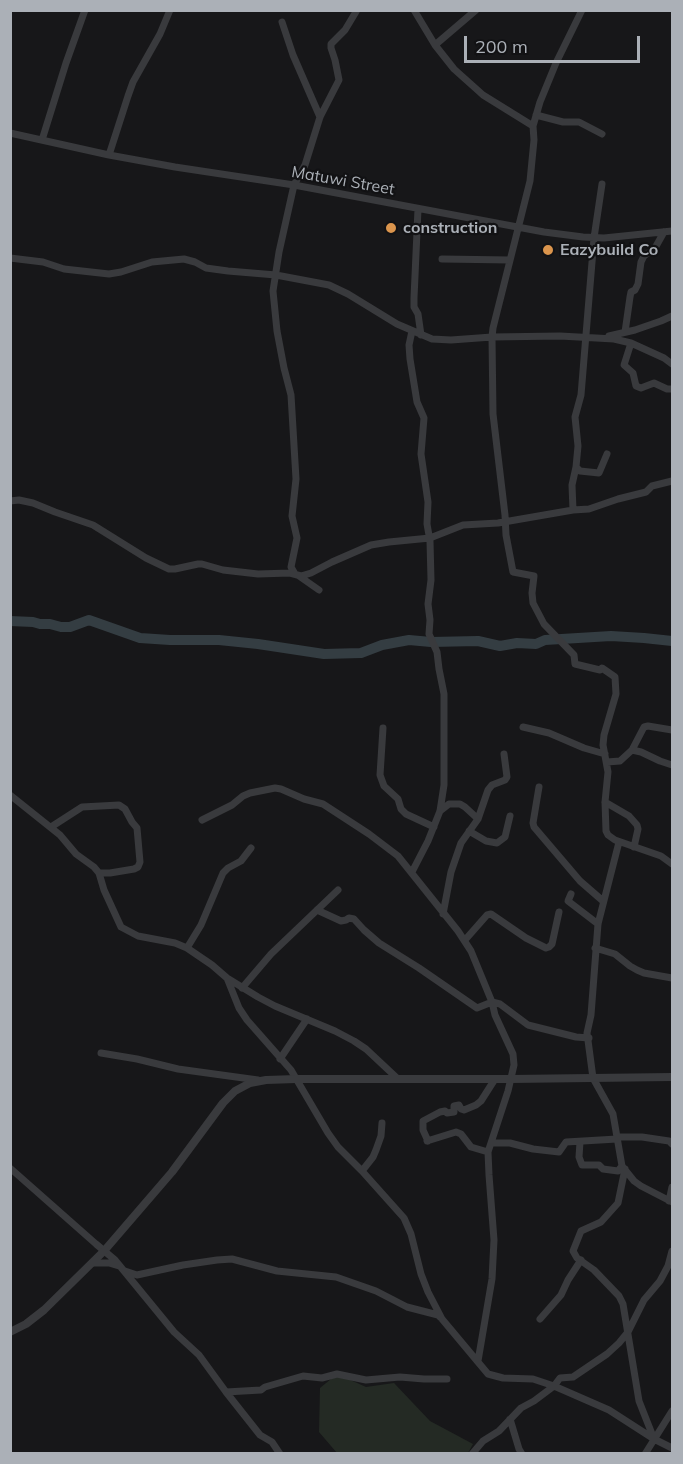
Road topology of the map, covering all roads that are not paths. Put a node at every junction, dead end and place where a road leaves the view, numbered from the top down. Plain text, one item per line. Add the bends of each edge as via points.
1 (86, 10) edge
2 (170, 10) edge
3 (357, 10) edge
4 (414, 10) edge
5 (476, 10) edge
6 (582, 10) edge
7 (282, 22) dead end
8 (435, 45) junction
9 (536, 115) junction
10 (320, 117) junction
11 (533, 126) junction
12 (10, 133) edge
13 (602, 134) dead end
14 (42, 140) junction
15 (110, 155) junction
16 (602, 184) dead end
17 (294, 185) junction
18 (418, 209) junction
19 (518, 227) junction
20 (672, 231) edge
21 (664, 232) junction
22 (594, 238) junction
23 (10, 258) edge
24 (442, 259) dead end
25 (510, 260) junction
26 (276, 275) junction
27 (672, 316) edge
28 (412, 331) junction
29 (625, 332) junction
30 (421, 335) junction
31 (492, 337) junction
32 (586, 337) junction
33 (600, 338) junction
34 (631, 343) junction
35 (672, 364) edge
36 (672, 389) edge
37 (607, 454) dead end
38 (576, 468) junction
39 (672, 481) edge
40 (10, 501) edge
41 (573, 510) junction
42 (506, 521) junction
43 (430, 538) junction
44 (296, 574) junction
45 (319, 590) dead end
46 (523, 727) dead end
47 (383, 728) dead end
48 (672, 730) edge
49 (632, 750) junction
50 (504, 754) dead end
51 (606, 758) junction
52 (672, 765) edge
53 (539, 787) dead end
54 (10, 795) edge
55 (605, 802) junction
56 (440, 811) junction
57 (510, 816) dead end
58 (478, 819) junction
59 (202, 820) dead end
60 (51, 827) junction
61 (434, 827) junction
62 (469, 831) junction
63 (620, 842) junction
64 (634, 847) junction
65 (251, 848) dead end
66 (672, 864) edge
67 (412, 872) junction
68 (99, 873) junction
69 (338, 890) dead end
70 (571, 894) dead end
71 (603, 901) junction
72 (317, 910) junction
73 (559, 912) dead end
74 (443, 914) junction
75 (598, 924) junction
76 (465, 940) junction
77 (187, 948) junction
78 (596, 948) junction
79 (227, 978) junction
80 (672, 978) edge
81 (242, 988) junction
82 (492, 1002) junction
83 (307, 1019) junction
84 (589, 1038) junction
85 (101, 1053) dead end
86 (280, 1059) junction
87 (672, 1077) edge
88 (398, 1078) junction
89 (593, 1078) junction
90 (296, 1079) junction
91 (495, 1079) junction
92 (511, 1079) junction
93 (259, 1081) junction
94 (382, 1123) dead end
95 (617, 1138) junction
96 (580, 1142) junction
97 (491, 1143) junction
98 (672, 1144) edge
99 (488, 1152) junction
100 (624, 1167) junction
101 (10, 1168) edge
102 (362, 1171) junction
103 (672, 1187) edge
104 (671, 1202) edge
105 (104, 1251) junction
106 (672, 1251) edge
107 (581, 1260) junction
108 (92, 1263) junction
109 (124, 1270) junction
110 (442, 1319) junction
111 (540, 1319) dead end
112 (10, 1332) edge
113 (628, 1332) junction
114 (478, 1361) junction
115 (447, 1379) dead end
116 (554, 1386) junction
117 (226, 1392) junction
118 (672, 1411) edge
119 (510, 1419) junction
120 (654, 1439) junction
121 (672, 1448) edge
122 (280, 1454) edge
123 (472, 1454) edge
124 (522, 1454) edge
125 (645, 1454) edge

1 - 14 street
2 - 15 street via 128,96
3 - 10 street via 331,44 339,80
4 - 8 street
5 - 8 street
6 - 9 street
7 - 10 street via 292,56
8 - 11 street via 473,87
9 - 11 street
9 - 13 street via 579,122
10 - 17 street via 305,165
11 - 19 street via 530,181
12 - 14 street, Matuwi Street
14 - 15 street, Matuwi Street
15 - 17 street, Matuwi Street
16 - 22 street
17 - 18 street, Matuwi Street
17 - 26 street
18 - 19 street, Matuwi Street
18 - 30 street via 414,308
19 - 22 street, Matuwi Street
19 - 25 street
20 - 21 street, Matuwi Street
21 - 22 street, Matuwi Street
21 - 29 street via 641,262 638,284 631,292
22 - 32 street
23 - 26 street via 110,274 152,262 184,260 206,268
24 - 25 street
25 - 31 street
26 - 28 street via 329,285
26 - 44 street via 273,291 277,331 291,395 296,479 292,516 297,538 291,567
27 - 29 street
28 - 30 street
28 - 43 street via 409,351 417,402 424,418 421,454
29 - 33 street
30 - 31 street via 441,340
31 - 32 street
31 - 42 street via 493,414
32 - 33 street
32 - 38 street via 581,396 575,417
33 - 34 street
34 - 35 street
34 - 36 street via 624,365 633,373 636,386 653,383
37 - 38 street via 599,473
38 - 41 street
39 - 41 street via 593,508
40 - 44 street via 33,503 93,525 169,569 202,564 258,574
41 - 42 street
42 - 43 street via 464,525
42 - 51 street via 513,572 534,576 533,603 544,624 574,655 575,664 602,668 615,677 616,694 604,735
43 - 44 street via 371,545 308,574
43 - 56 street via 429,634 437,652 444,694 444,785
44 - 45 street
46 - 51 street via 543,731
47 - 61 street via 380,775 384,786 406,814
48 - 49 street via 644,727
49 - 51 street via 620,762
49 - 52 street
50 - 58 street via 507,777 488,790
51 - 55 street
53 - 71 street via 534,827 580,881
54 - 60 street
55 - 63 street via 606,831
55 - 64 street via 637,825
56 - 58 street via 449,804 460,804
56 - 61 street
57 - 62 street via 505,837 497,843
58 - 62 street
59 - 67 street via 250,793 278,788 323,804 394,853
60 - 68 street
60 - 68 street via 82,807 119,805 125,809 137,828 138,867
61 - 67 street
62 - 74 street via 451,872
63 - 64 street
63 - 71 street
64 - 66 street
65 - 77 street via 224,873
67 - 74 street
68 - 77 street via 121,927 138,936
69 - 72 street
70 - 75 street via 568,902
71 - 75 street
72 - 81 street
72 - 82 street via 341,921 354,919 379,943 473,1006
73 - 76 street via 552,944 546,948 491,914
74 - 76 street
75 - 78 street
76 - 82 street
77 - 79 street
78 - 80 street via 615,954 644,973
78 - 84 street
79 - 81 street
79 - 86 street via 243,1014
81 - 83 street
82 - 84 street via 528,1025
82 - 92 street via 513,1054
83 - 86 street
83 - 88 street via 354,1041
84 - 89 street
85 - 93 street
86 - 90 street
87 - 89 street
88 - 90 street
88 - 91 street
89 - 92 street
89 - 95 street via 613,1114
90 - 93 street
90 - 102 street via 338,1147
91 - 92 street
91 - 99 street via 476,1105 464,1110 454,1106 454,1112 440,1112 423,1121 428,1141 456,1132 471,1148
92 - 97 street
93 - 105 street via 242,1086 223,1103 172,1172
94 - 102 street via 376,1150
95 - 96 street
95 - 98 street via 642,1137
95 - 100 street
96 - 97 street via 566,1142 559,1152
96 - 100 street via 582,1165 618,1171
97 - 99 street
99 - 114 street via 494,1240 492,1279
100 - 104 street via 634,1181
100 - 107 street via 621,1197 615,1209 579,1235 573,1251
101 - 105 street
102 - 110 street via 404,1218 421,1274
103 - 104 street
105 - 108 street
105 - 109 street
106 - 113 street via 664,1275 644,1300
107 - 111 street via 561,1295
107 - 113 street via 619,1296
108 - 109 street via 109,1263
108 - 112 street via 44,1310
109 - 110 street via 137,1275 232,1259 277,1271 336,1277 407,1307 438,1314
109 - 117 street via 174,1332 199,1355
110 - 114 street
113 - 116 street via 607,1354 573,1377 560,1378
113 - 120 street via 639,1401
114 - 116 street via 488,1374 533,1379
115 - 117 street via 303,1376 261,1390
116 - 119 street
116 - 120 street via 609,1410
117 - 122 street
118 - 120 street
119 - 123 street
119 - 124 street
120 - 121 street
120 - 125 street

